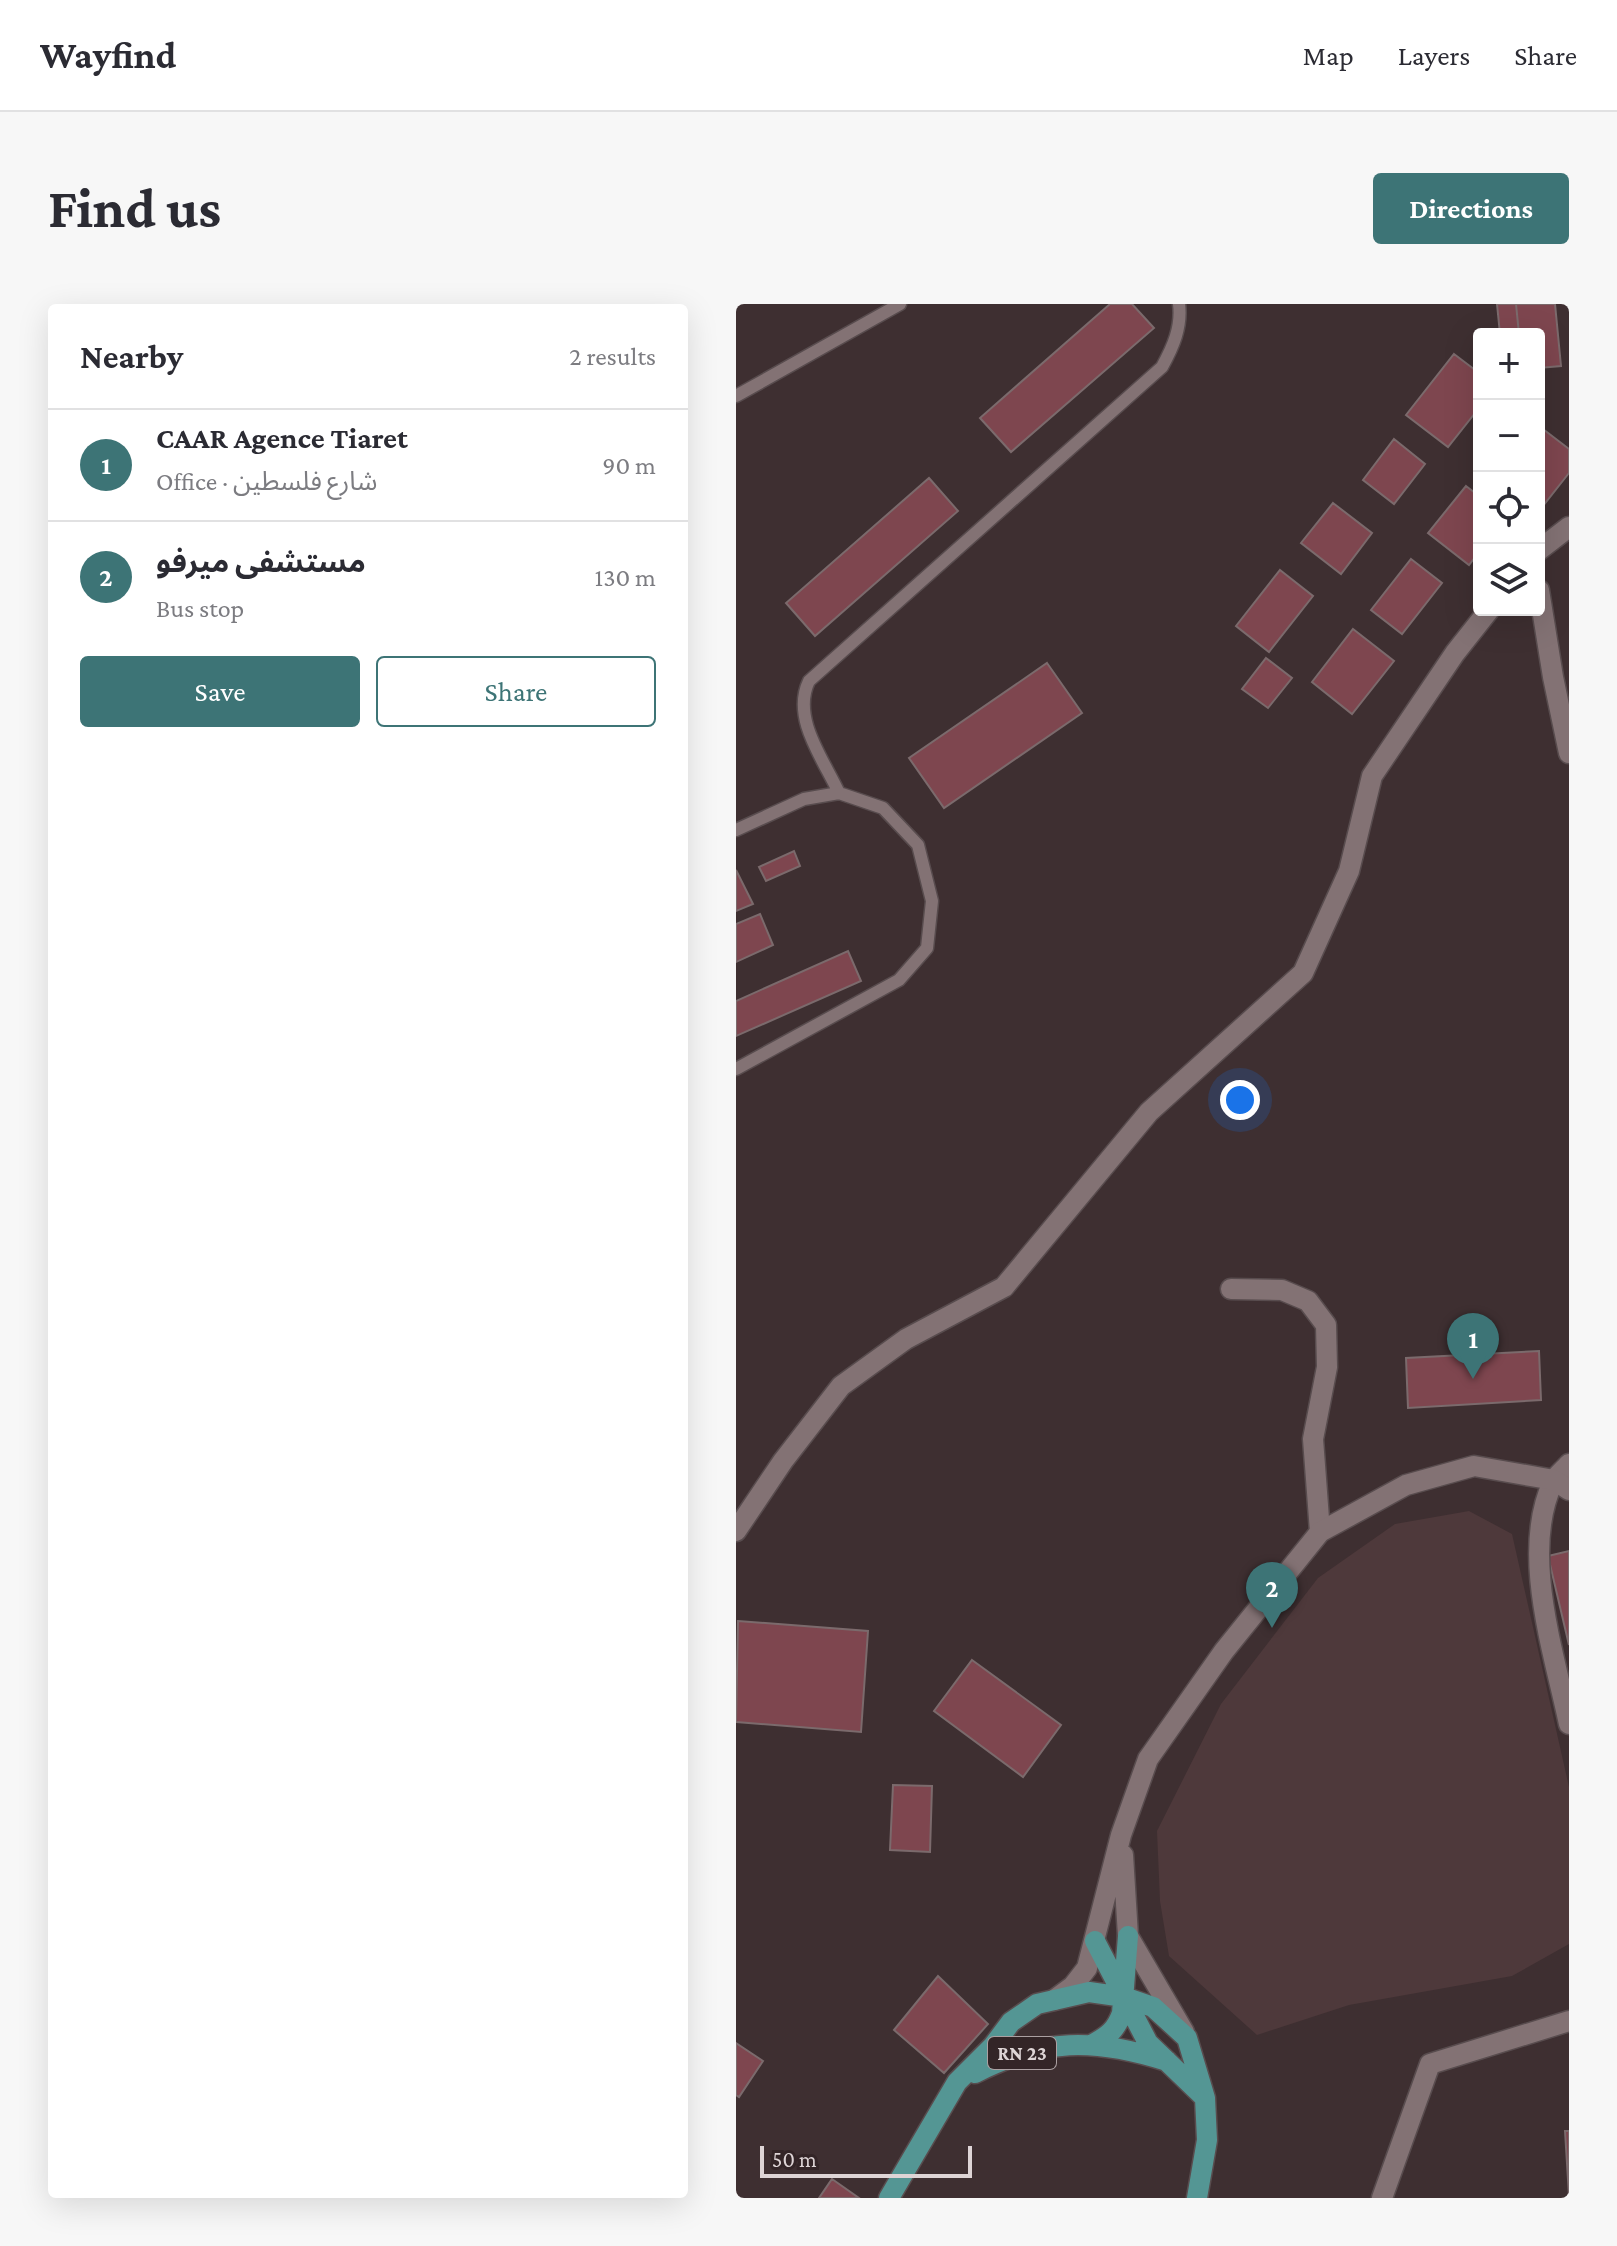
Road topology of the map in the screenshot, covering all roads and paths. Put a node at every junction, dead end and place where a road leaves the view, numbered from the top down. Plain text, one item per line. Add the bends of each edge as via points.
1 (900, 304) edge
2 (1179, 304) edge
3 (736, 396) edge
4 (1569, 527) edge
5 (1545, 545) edge
6 (1484, 616) edge
7 (1543, 616) edge
8 (1569, 753) edge
9 (839, 793) junction
10 (736, 830) edge
11 (736, 1069) edge
12 (1231, 1289) dead end
13 (1569, 1464) edge
14 (1561, 1485) edge
15 (736, 1531) edge
16 (1320, 1532) junction
17 (1569, 1724) edge
18 (1121, 1835) junction
19 (1128, 1936) junction
20 (1095, 1941) junction
21 (1124, 1997) junction
22 (1054, 2000) junction
23 (1569, 2021) edge
24 (1187, 2038) junction
25 (1093, 2044) junction
26 (1167, 2061) junction
27 (957, 2082) junction
28 (1205, 2098) junction
29 (889, 2198) edge
30 (1197, 2198) edge
31 (1382, 2198) edge

1 - 3 lane
2 - 9 lane via 1181,319 1162,367 809,681 802,707 805,721
4 - 5 street
6 - 15 street via 1372,776 1349,871 1303,973 1149,1112 1004,1287 906,1339 841,1386
7 - 8 street
9 - 10 lane via 804,799
9 - 11 lane via 883,808 918,845 932,901 927,948 899,980
12 - 16 street via 1282,1290 1308,1301 1326,1325 1327,1367 1313,1439
13 - 14 street
14 - 16 street via 1474,1466 1406,1485
14 - 17 street via 1539,1526 1539,1579
16 - 18 street via 1224,1651 1148,1759
18 - 19 street
18 - 20 street
19 - 21 main road
19 - 24 street
20 - 21 main road
20 - 22 street via 1087,1968
21 - 22 main road, RN 23 via 1089,1992
21 - 24 main road, RN 23 via 1153,2007
21 - 25 main road via 1117,2025
21 - 26 main road via 1148,2043
22 - 27 main road, RN 23 via 1037,2004 1011,2022
23 - 31 street via 1430,2064
24 - 28 main road
25 - 26 main road, RN 23
25 - 27 main road, RN 23 via 1045,2046 1005,2057
26 - 28 main road
27 - 29 main road, RN 23
28 - 30 main road via 1207,2140

